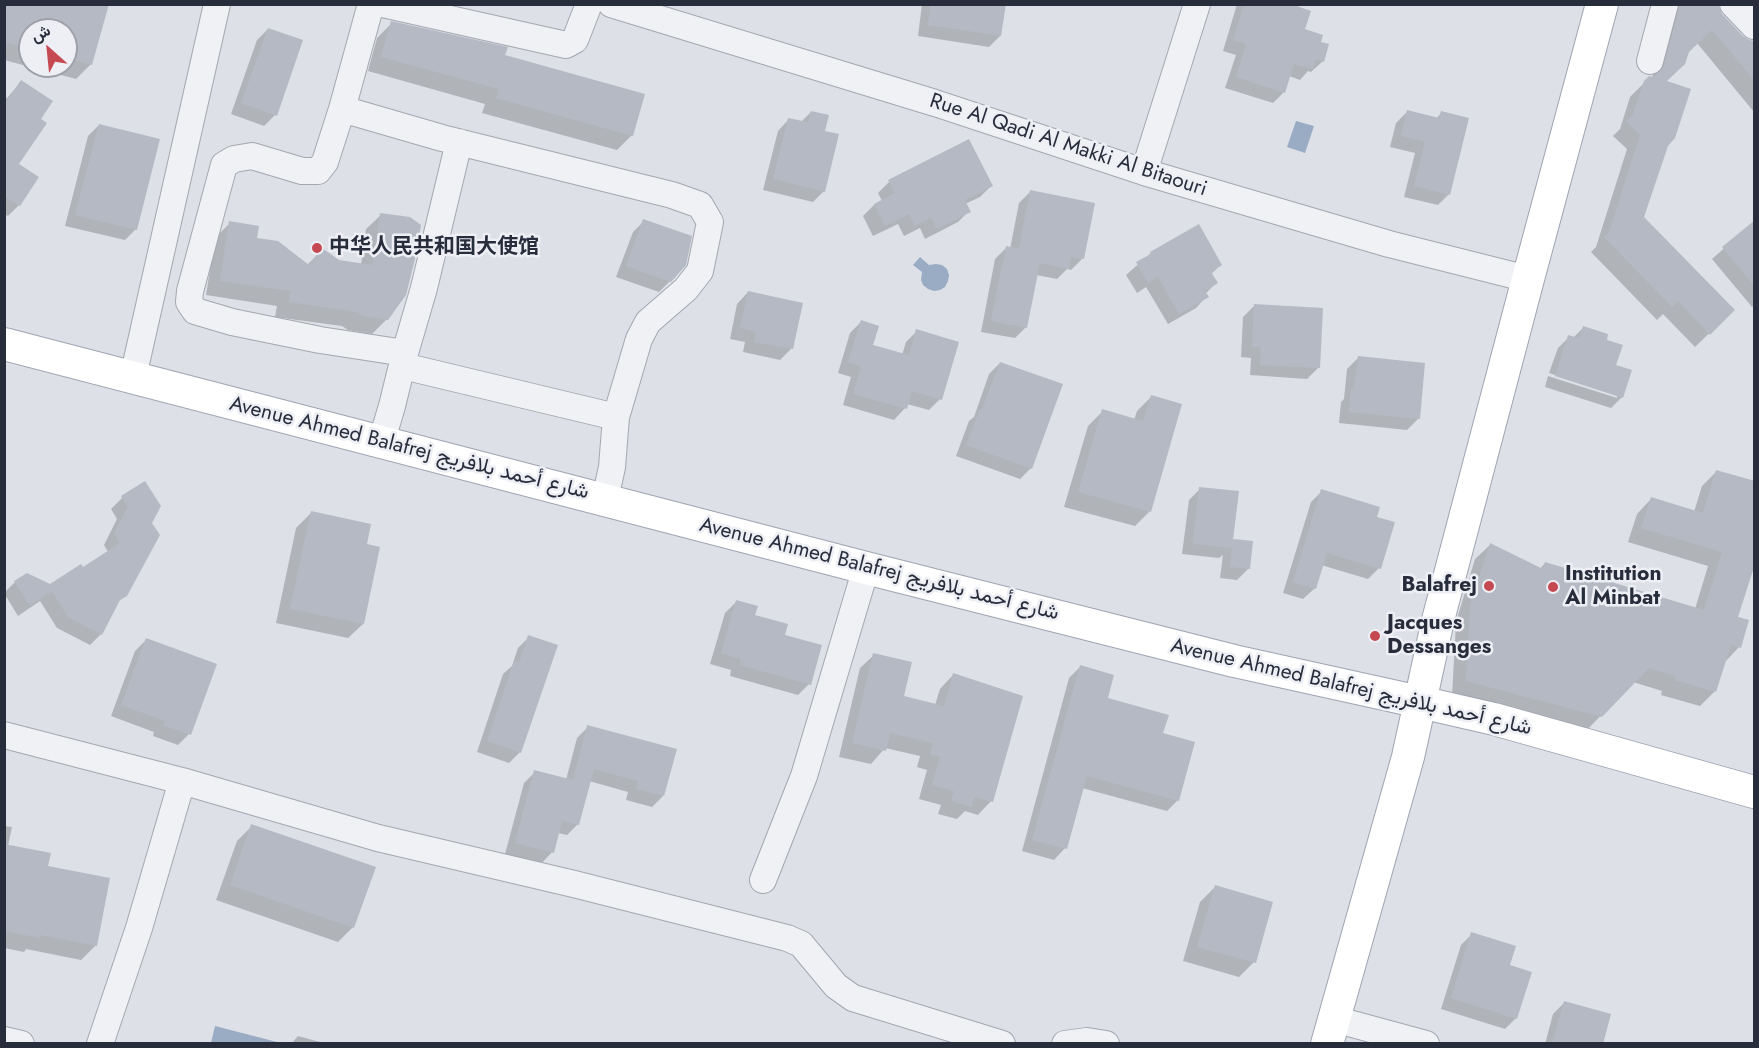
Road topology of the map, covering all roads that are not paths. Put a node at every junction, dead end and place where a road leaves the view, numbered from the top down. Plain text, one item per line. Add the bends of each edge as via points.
1 (217, 4) edge
2 (371, 4) edge
3 (382, 4) edge
4 (589, 4) edge
5 (611, 4) edge
6 (1197, 4) edge
7 (1602, 4) edge
8 (1665, 4) edge
9 (1733, 4) edge
10 (1755, 26) edge
11 (1650, 61) dead end
12 (342, 109) junction
13 (459, 142) junction
14 (1143, 172) junction
15 (1528, 279) junction
16 (4, 344) edge
17 (404, 359) junction
18 (133, 377) junction
19 (616, 417) junction
20 (381, 443) junction
21 (605, 499) junction
22 (866, 568) junction
23 (1420, 702) junction
24 (4, 735) edge
25 (182, 781) junction
26 (1755, 792) edge
27 (764, 880) dead end
28 (1330, 1031) edge
29 (4, 1040) edge
30 (21, 1044) edge
31 (100, 1044) edge
32 (1002, 1044) edge
33 (1065, 1044) edge
34 (1106, 1044) edge
35 (1426, 1044) edge

1 - 18 street
2 - 12 street
3 - 4 street via 566,45 575,40
5 - 14 street, Rue Al Qadi Al Makki Al Bitaouri via 935,103
6 - 14 street
7 - 15 main road
8 - 11 street
9 - 10 street
12 - 13 street
12 - 17 street via 325,162 318,171 302,171 252,156 224,165 189,302 195,311 232,322
13 - 17 street
13 - 19 street via 672,195 700,205 710,222 700,271 686,289 648,321 639,339
14 - 15 street, Rue Al Qadi Al Makki Al Bitaouri via 1389,244
15 - 23 main road
16 - 18 main road, Avenue Ahmed Balafrej شارع أحمد بلافريج
17 - 19 street
17 - 20 street
18 - 20 main road, Avenue Ahmed Balafrej شارع أحمد بلافريج
19 - 21 street
20 - 21 main road, Avenue Ahmed Balafrej شارع أحمد بلافريج
21 - 22 main road, Avenue Ahmed Balafrej شارع أحمد بلافريج
22 - 23 main road, Avenue Ahmed Balafrej شارع أحمد بلافريج via 1234,662
22 - 27 street via 804,776
23 - 26 main road, Avenue Ahmed Balafrej شارع أحمد بلافريج
23 - 28 main road
24 - 25 street
25 - 31 street
25 - 32 street via 378,838 787,938 801,944 836,986 853,998
28 - 35 street
29 - 30 street
33 - 34 street

